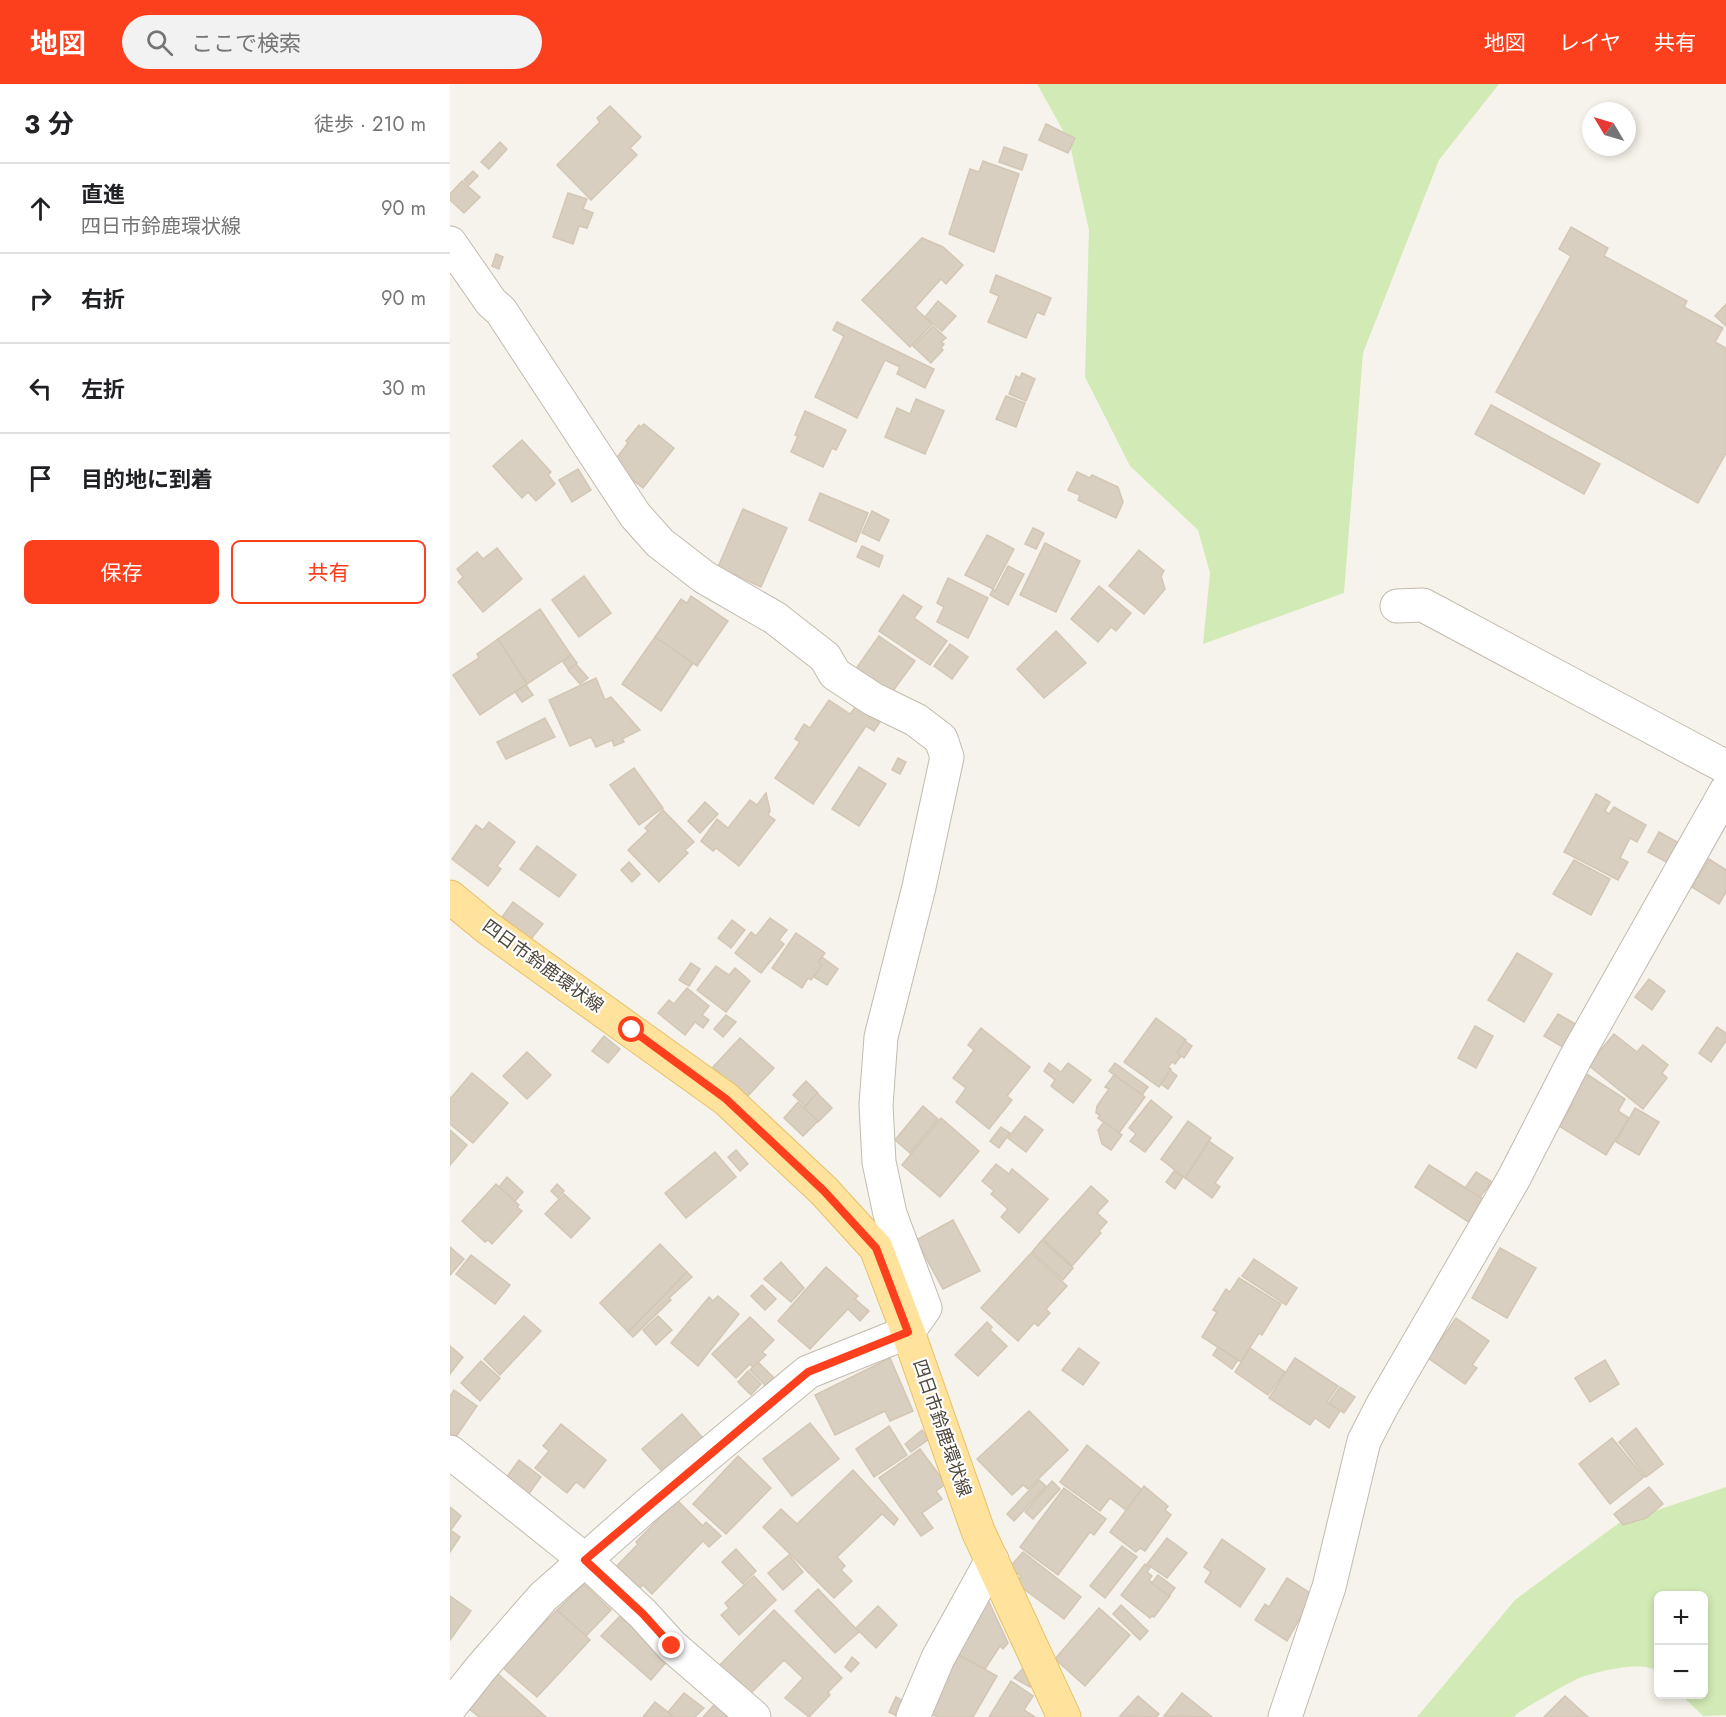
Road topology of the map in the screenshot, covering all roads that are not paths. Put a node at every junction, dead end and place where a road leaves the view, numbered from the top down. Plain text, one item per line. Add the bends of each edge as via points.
1 (450, 243) edge
2 (1396, 606) dead end
3 (1726, 767) edge
4 (1726, 791) edge
5 (450, 897) edge
6 (908, 1332) junction
7 (450, 1452) edge
8 (585, 1560) junction
9 (992, 1560) junction
10 (450, 1707) edge
11 (754, 1717) edge
12 (913, 1717) edge
13 (1064, 1717) edge
14 (1285, 1717) edge

1 - 6 street via 501,311 634,515 660,543 704,577 775,618 825,657 834,674 916,720 941,739 947,757 881,1037 876,1105 879,1162 890,1214 925,1308
2 - 3 street via 1423,605
4 - 14 street via 1576,1057 1514,1178 1364,1441 1329,1587
5 - 6 main road, 四日市鈴鹿環状線 via 726,1099 763,1133 876,1248
6 - 8 street via 808,1372
6 - 9 main road, 四日市鈴鹿環状線 via 974,1520
7 - 8 street
8 - 10 street via 543,1597
8 - 11 street via 672,1646
9 - 12 street via 938,1658
9 - 13 main road, 四日市鈴鹿環状線

